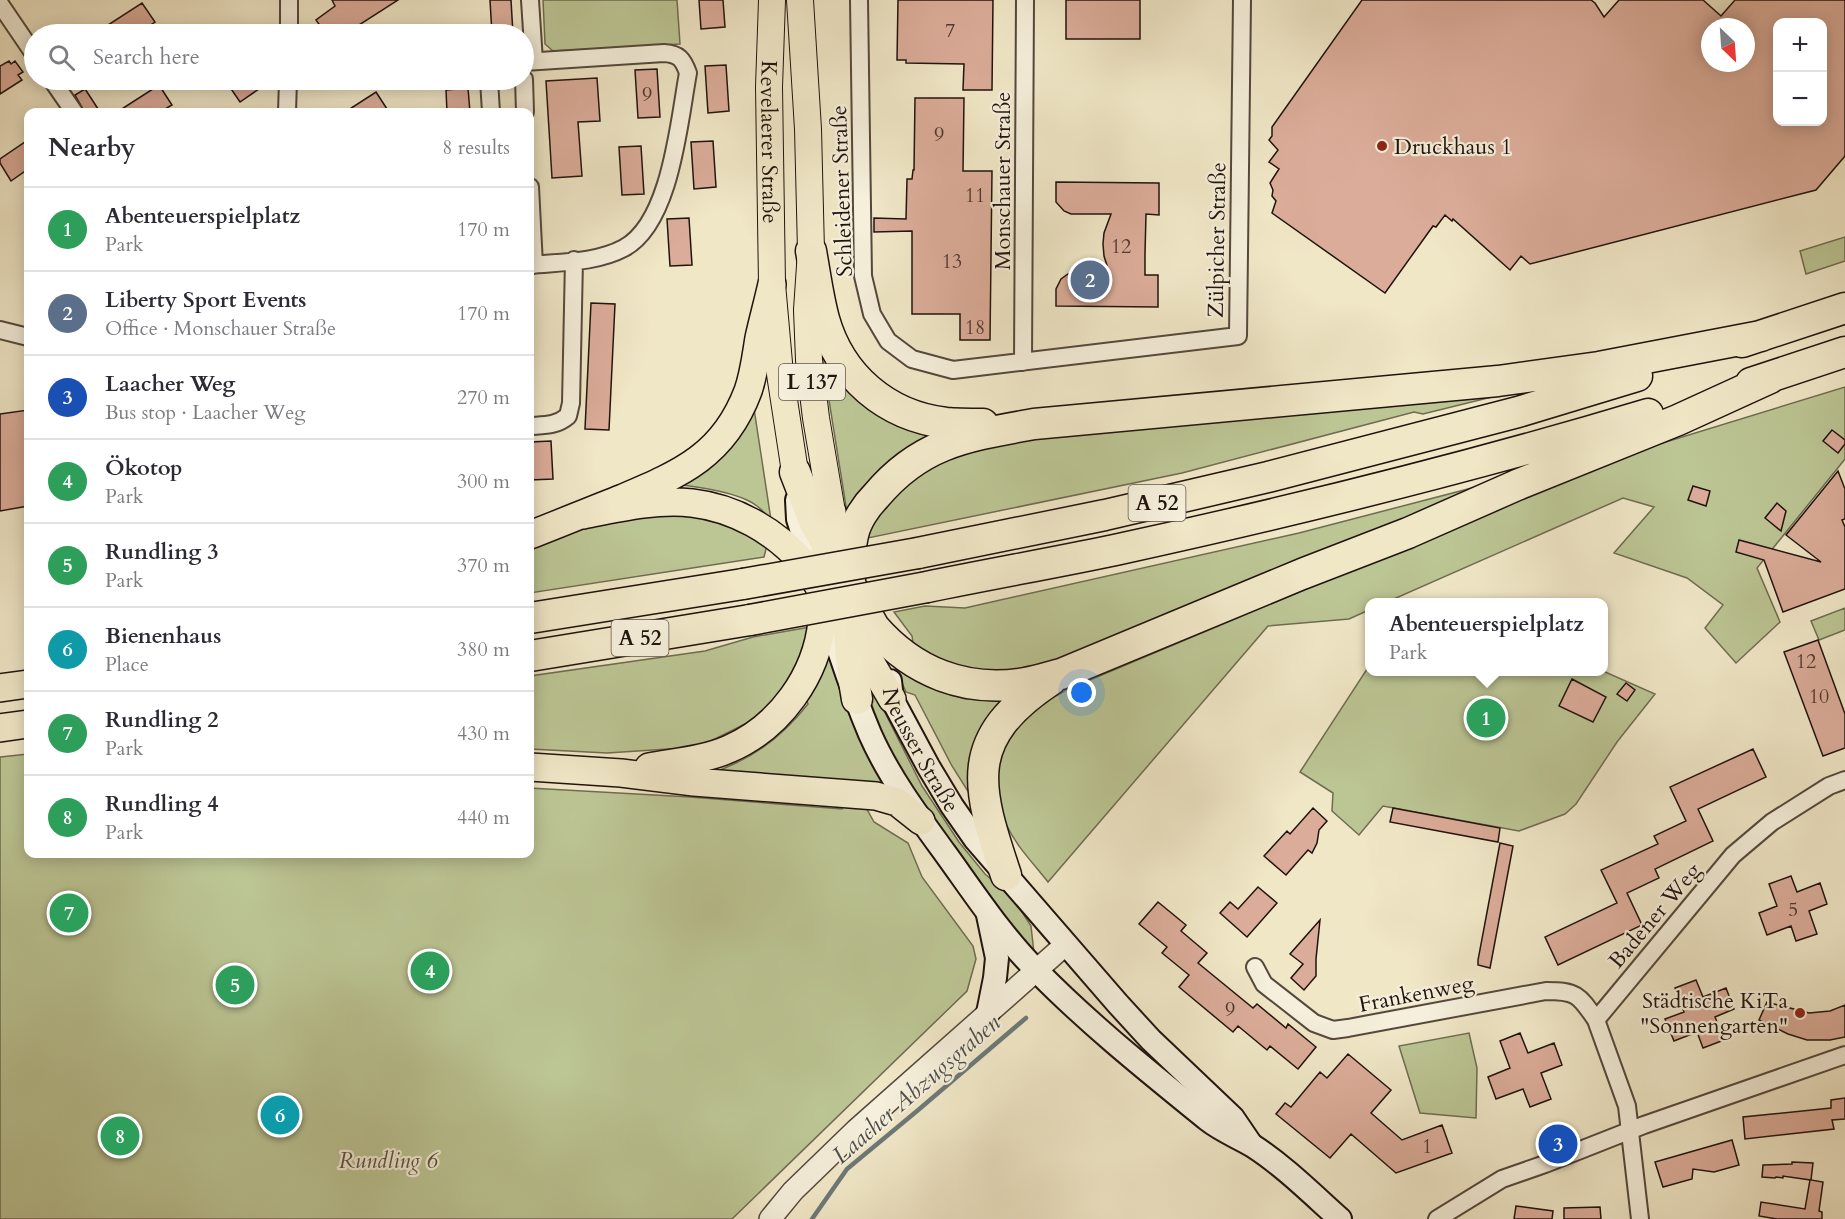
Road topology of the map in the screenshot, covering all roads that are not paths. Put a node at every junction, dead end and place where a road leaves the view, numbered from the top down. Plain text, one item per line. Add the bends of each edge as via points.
1 (289, 0) edge
2 (530, 0) edge
3 (772, 0) edge
4 (800, 0) edge
5 (859, 0) edge
6 (1025, 0) edge
7 (1242, 0) edge
8 (0, 4) edge
9 (289, 24) edge
10 (530, 24) edge
11 (24, 39) edge
12 (534, 61) edge
13 (58, 90) edge
14 (288, 90) edge
15 (490, 90) edge
16 (524, 90) edge
17 (71, 108) edge
18 (287, 108) edge
19 (491, 108) edge
20 (525, 108) edge
21 (811, 251) junction
22 (574, 260) junction
23 (534, 265) edge
24 (772, 284) junction
25 (1845, 308) edge
26 (0, 330) edge
27 (24, 336) edge
28 (1761, 336) junction
29 (1845, 352) edge
30 (1023, 362) junction
31 (1770, 378) junction
32 (1034, 424) junction
33 (534, 426) edge
34 (795, 472) junction
35 (832, 512) junction
36 (582, 515) junction
37 (534, 533) edge
38 (827, 542) junction
39 (850, 584) junction
40 (820, 590) junction
41 (534, 617) edge
42 (848, 629) junction
43 (534, 655) edge
44 (1061, 674) junction
45 (857, 699) junction
46 (892, 699) junction
47 (24, 725) edge
48 (0, 728) edge
49 (0, 737) edge
50 (24, 738) edge
51 (534, 767) edge
52 (621, 773) junction
53 (1845, 780) edge
54 (921, 821) junction
55 (1006, 875) junction
56 (987, 910) junction
57 (1065, 945) junction
58 (1255, 967) dead end
59 (1037, 971) junction
60 (988, 1013) junction
61 (1596, 1020) junction
62 (1845, 1054) edge
63 (1631, 1130) junction
64 (1253, 1146) junction
65 (1469, 1199) junction
66 (770, 1219) edge
67 (1340, 1219) edge
68 (1437, 1219) edge
69 (1453, 1219) edge
70 (1640, 1219) edge

1 - 9 street
2 - 10 street
3 - 24 main road, Kevelaerer Straße / L 137
4 - 21 main road, Kevelaerer Straße / L 137
5 - 30 street, Schleidener Straße via 863,276 872,314 888,341 912,359 953,370
6 - 30 street, Monschauer Straße
7 - 30 street, Zülpicher Straße via 1238,336
8 - 11 street
12 - 22 street via 664,52 676,54 684,61 688,73 673,156 660,202 646,229 625,248 600,258
13 - 17 street
14 - 18 street
15 - 19 street
16 - 20 street
21 - 32 highway via 833,345 858,382 880,400 907,414 945,423
21 - 35 main road, Neusser Straße / L 137 via 809,360
22 - 23 street
22 - 33 street via 568,416 559,423
24 - 34 main road, Neusser Straße / L 137
24 - 36 highway via 749,389 729,429 714,447 675,475
25 - 28 highway, A 52
26 - 27 street
28 - 32 highway via 1599,367 1498,381
28 - 41 highway, A 52, bridge via 1518,412 1105,515 918,553
29 - 31 highway, A 52
31 - 43 highway, A 52, bridge via 1471,464 1113,550 750,620
31 - 44 highway via 1408,533
32 - 39 highway via 947,443 918,456 892,477 870,502 853,533
34 - 38 highway
34 - 40 main road, Neusser Straße / L 137 via 798,519
35 - 38 highway
35 - 39 main road, Neusser Straße / L 137
36 - 37 highway
36 - 40 highway via 656,503 719,508 775,537 792,551
38 - 39 highway
38 - 40 highway
39 - 42 highway
39 - 44 highway via 883,638 933,673 965,683 994,686
39 - 46 main road, Neusser Straße / L 137 via 890,683
40 - 42 highway
40 - 45 main road, Neusser Straße / L 137
40 - 52 highway via 822,621 814,656 792,699 773,720 750,738 713,755
42 - 45 highway
42 - 46 highway
44 - 55 highway via 1012,711 986,752 983,796
45 - 54 main road, Neusser Straße / L 137 via 871,736
46 - 55 main road, Neusser Straße / L 137 via 952,806
47 - 48 highway
49 - 50 highway
51 - 52 highway
52 - 54 highway via 876,796 897,802
53 - 61 street, Badener Weg via 1772,822 1733,855
54 - 56 main road, Neusser Straße / L 137
55 - 57 main road, Neusser Straße / L 137
56 - 59 main road, Neusser Straße / L 137
56 - 60 main road via 997,958
57 - 59 street
57 - 64 main road, Neusser Straße / L 137 via 1151,1040 1233,1118
58 - 61 street, Frankenweg via 1264,984 1314,1023 1333,1030 1545,991 1566,991 1581,998
59 - 60 street
59 - 64 main road, Neusser Straße / L 137 via 1107,1038 1208,1120
60 - 66 street via 825,1159
61 - 63 street via 1627,1106
62 - 63 street
63 - 65 street via 1502,1179
63 - 70 street
64 - 67 main road, Neusser Straße / L 137
65 - 68 street
65 - 69 street

